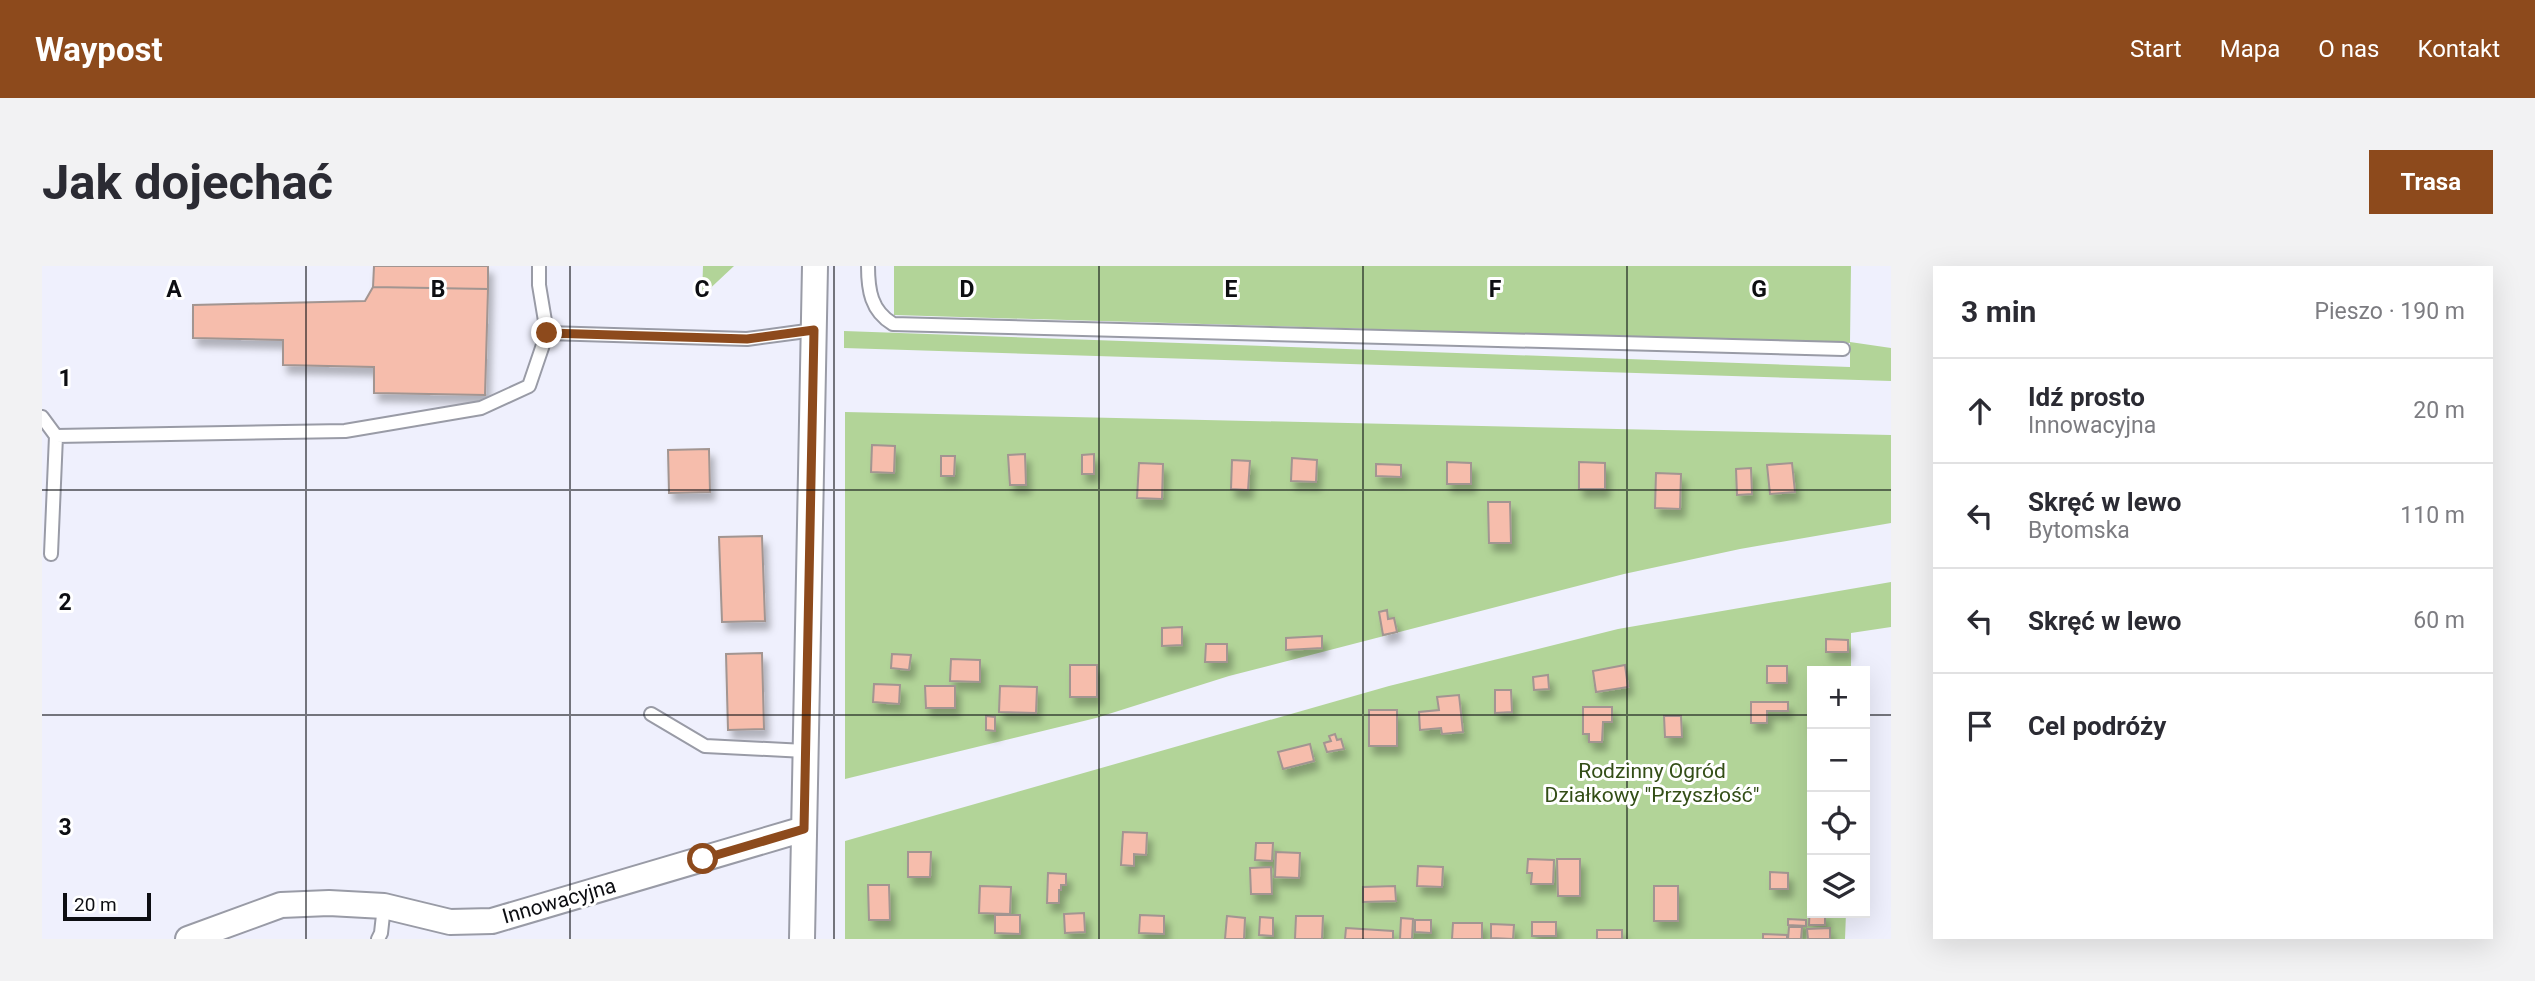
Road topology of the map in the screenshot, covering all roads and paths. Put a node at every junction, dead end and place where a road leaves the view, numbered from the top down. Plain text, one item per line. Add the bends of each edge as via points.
1 (539, 266) edge
2 (815, 266) edge
3 (867, 266) edge
4 (814, 330) junction
5 (547, 333) junction
6 (1843, 349) dead end
7 (42, 417) edge
8 (56, 436) junction
9 (51, 554) dead end
10 (651, 714) dead end
11 (805, 751) junction
12 (804, 829) junction
13 (384, 906) junction
14 (188, 939) edge
15 (378, 939) edge
16 (802, 939) edge

1 - 5 lane
2 - 4 street
3 - 6 lane via 874,306 893,324
4 - 5 lane via 747,339
4 - 11 street
5 - 8 lane via 529,386 481,408 345,431
7 - 8 lane
8 - 9 lane
10 - 11 lane via 705,746
11 - 12 street
12 - 13 street, Innowacyjna via 492,921 450,922
12 - 16 street
13 - 14 street, Innowacyjna via 281,905
13 - 15 lane

